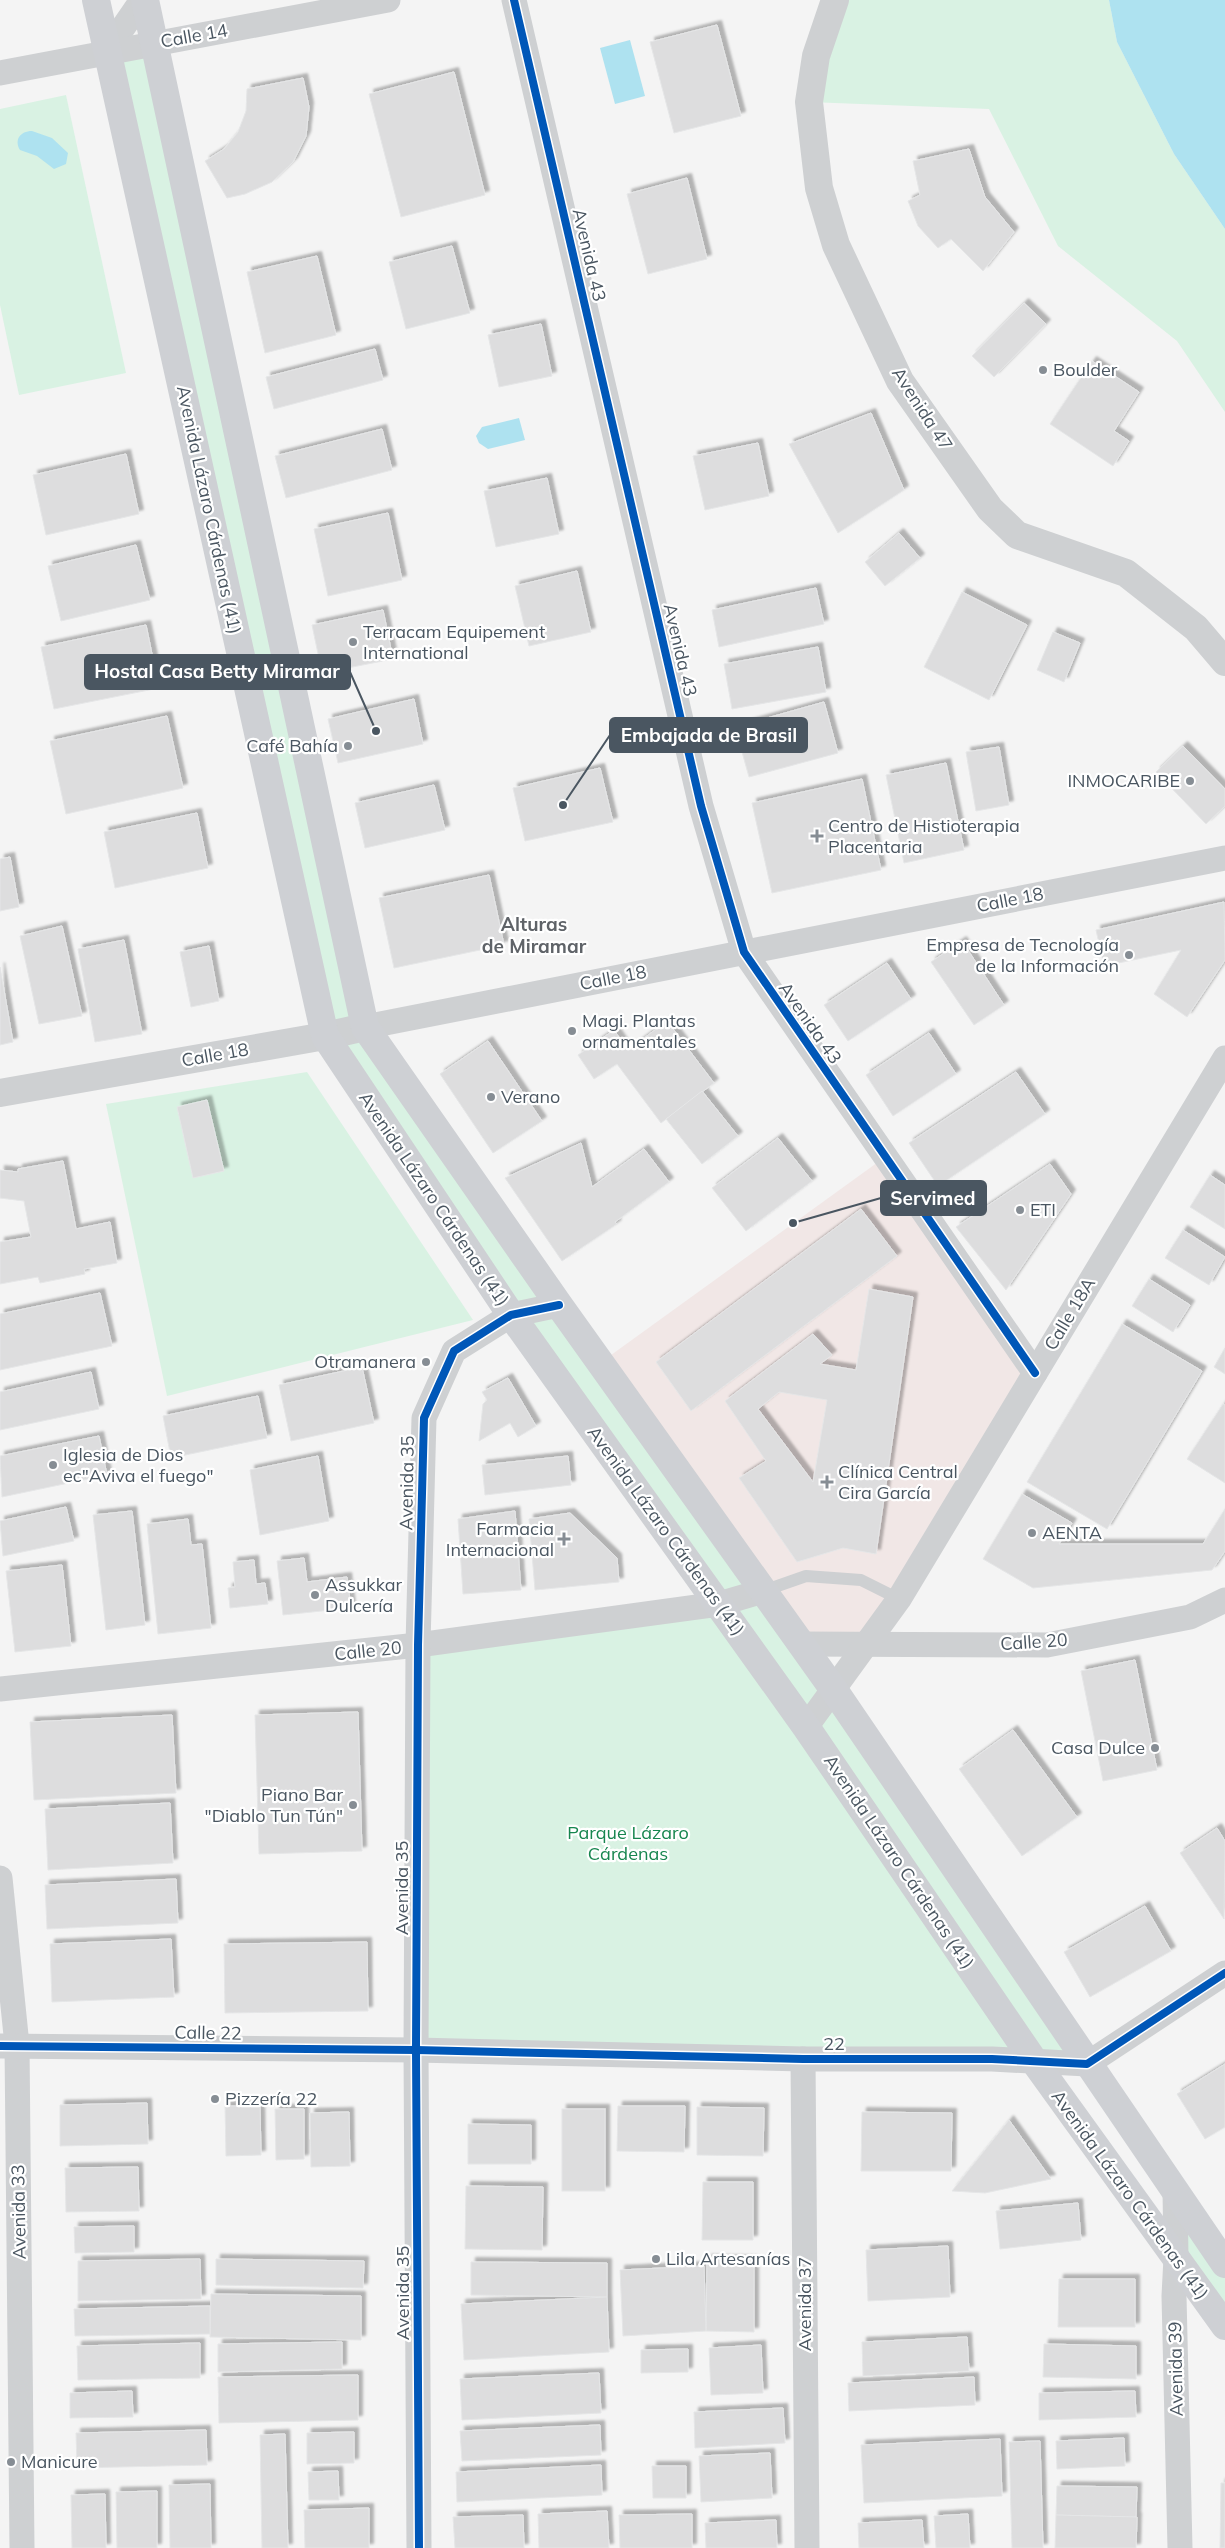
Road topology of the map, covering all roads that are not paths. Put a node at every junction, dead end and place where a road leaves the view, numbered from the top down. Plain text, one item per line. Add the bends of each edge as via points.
1 (96, 0) edge
2 (144, 0) edge
3 (388, 0) edge
4 (514, 0) edge
5 (835, 0) edge
6 (155, 43) junction
7 (107, 51) junction
8 (0, 72) edge
9 (1225, 662) edge
10 (1225, 858) edge
11 (744, 952) junction
12 (365, 1027) junction
13 (325, 1036) junction
14 (1225, 1058) edge
15 (0, 1093) edge
16 (559, 1305) junction
17 (511, 1315) junction
18 (1034, 1373) junction
19 (762, 1591) junction
20 (899, 1599) junction
21 (1225, 1600) edge
22 (719, 1604) junction
23 (800, 1644) junction
24 (418, 1645) junction
25 (867, 1645) junction
26 (0, 1689) edge
27 (834, 1690) junction
28 (806, 1727) junction
29 (0, 1878) edge
30 (1225, 1973) edge
31 (9, 2045) edge
32 (416, 2050) junction
33 (803, 2059) junction
34 (1034, 2061) junction
35 (1087, 2064) junction
36 (1175, 2190) junction
37 (1176, 2258) junction
38 (1225, 2264) edge
39 (1225, 2326) edge
40 (22, 2548) edge
41 (419, 2548) edge
42 (807, 2548) edge
43 (1180, 2548) edge

1 - 7 main road, Avenida Lázaro Cárdenas (41)
2 - 6 main road, Avenida Lázaro Cárdenas (41)
2 - 7 street
3 - 6 street, Calle 14
4 - 11 street, Avenida 43 via 701,806
5 - 9 street, Avenida 47 via 816,56 809,102 819,188 836,245 900,381 990,510 1017,535 1126,573 1196,628
6 - 7 street, Calle 14
6 - 12 main road, Avenida Lázaro Cárdenas (41)
7 - 8 street, Calle 14
7 - 13 main road, Avenida Lázaro Cárdenas (41)
10 - 11 street, Calle 18
11 - 12 street, Calle 18
11 - 18 street, Avenida 43
12 - 13 street, Calle 18
12 - 16 main road, Avenida Lázaro Cárdenas (41)
13 - 15 street, Calle 18
13 - 17 main road, Avenida Lázaro Cárdenas (41)
14 - 18 street, Calle 18A
16 - 17 street, Avenida 35
16 - 19 main road, Avenida Lázaro Cárdenas (41)
17 - 22 main road, Avenida Lázaro Cárdenas (41)
17 - 24 street, Avenida 35 via 454,1351 424,1418
18 - 20 street, Calle 18A
19 - 20 lane via 806,1576 861,1580
19 - 22 street, Calle 20
19 - 23 main road, Avenida Lázaro Cárdenas (41)
20 - 25 street, Calle 18A
21 - 25 street, Calle 20 via 1190,1617 1047,1645
22 - 24 street, Calle 20
22 - 28 main road, Avenida Lázaro Cárdenas (41)
23 - 25 street, Calle 20
23 - 27 main road, Avenida Lázaro Cárdenas (41)
24 - 26 street, Calle 20
24 - 32 street, Avenida 35
25 - 27 street
27 - 28 street
27 - 35 main road, Avenida Lázaro Cárdenas (41)
28 - 34 main road, Avenida Lázaro Cárdenas (41)
29 - 31 street, Avenida 33
30 - 35 street
31 - 32 street, Calle 22
31 - 40 street, Avenida 33
32 - 33 street, 22
32 - 41 street, Avenida 35
33 - 34 street, 22
33 - 42 street, Avenida 37
34 - 35 street, 22
34 - 37 main road, Avenida Lázaro Cárdenas (41)
35 - 36 main road, Avenida Lázaro Cárdenas (41)
36 - 37 street, Avenida 39
36 - 38 main road, Avenida Lázaro Cárdenas (41)
37 - 39 main road, Avenida Lázaro Cárdenas (41)
37 - 43 street, Avenida 39 via 1174,2296

